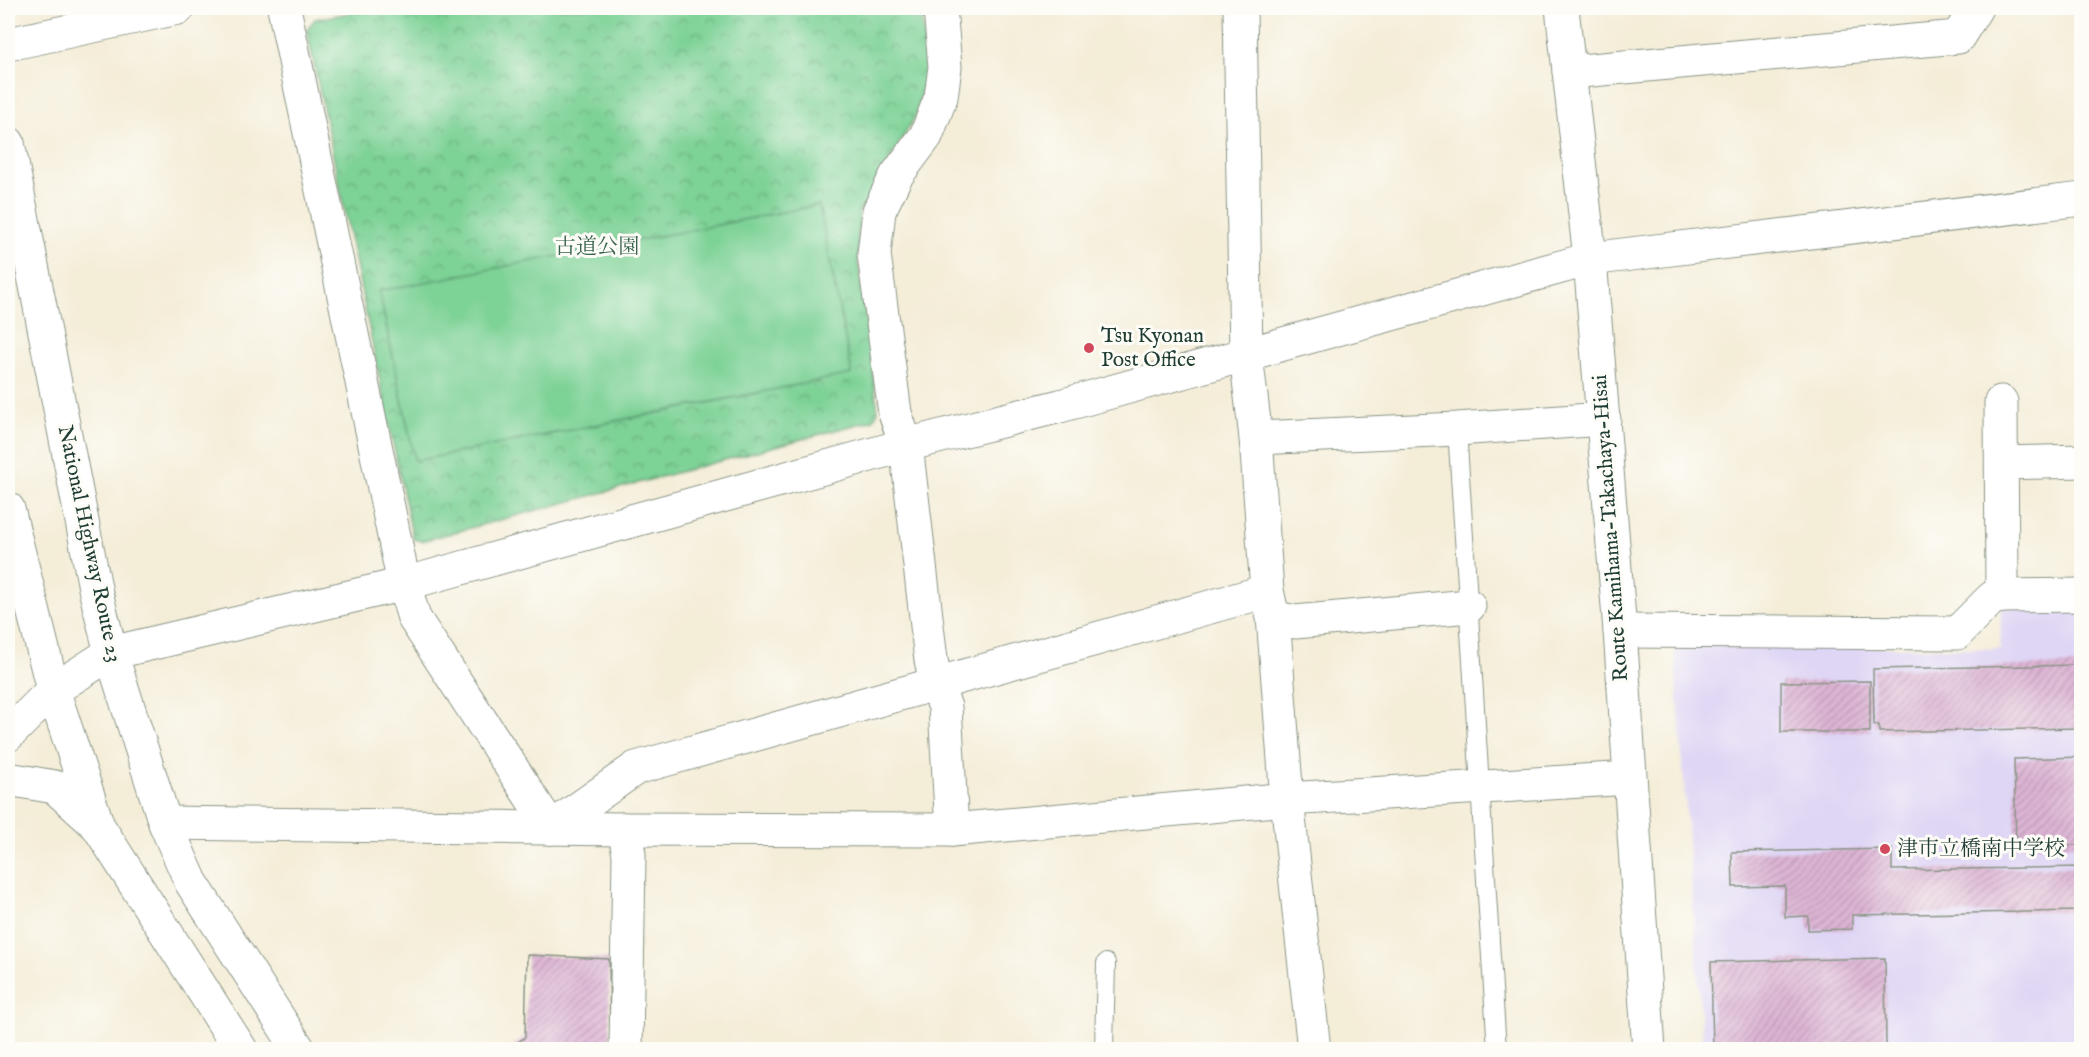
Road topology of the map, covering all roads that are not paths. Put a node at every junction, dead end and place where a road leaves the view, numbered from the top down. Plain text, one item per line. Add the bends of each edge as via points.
1 (178, 8) edge
2 (284, 8) edge
3 (939, 8) edge
4 (1240, 8) edge
5 (1562, 8) edge
6 (1976, 8) edge
7 (8, 44) edge
8 (1569, 72) junction
9 (8, 143) edge
10 (2082, 199) edge
11 (1590, 259) junction
12 (1246, 355) junction
13 (2001, 402) dead end
14 (1604, 419) junction
15 (1457, 429) junction
16 (1256, 438) junction
17 (906, 445) junction
18 (2082, 461) edge
19 (2002, 463) junction
20 (11, 525) edge
21 (8, 580) edge
22 (404, 584) junction
23 (2082, 595) edge
24 (2002, 596) junction
25 (1270, 604) junction
26 (1469, 606) junction
27 (1620, 631) junction
28 (111, 653) junction
29 (936, 684) junction
30 (53, 690) junction
31 (8, 735) edge
32 (1630, 778) junction
33 (8, 779) edge
34 (1480, 788) junction
35 (1287, 799) junction
36 (165, 823) junction
37 (98, 826) junction
38 (551, 828) junction
39 (624, 829) junction
40 (952, 830) junction
41 (1106, 963) dead end
42 (242, 1050) edge
43 (299, 1050) edge
44 (626, 1050) edge
45 (1104, 1050) edge
46 (1314, 1050) edge
47 (1497, 1050) edge
48 (1649, 1050) edge

1 - 7 main road
2 - 22 main road
3 - 17 main road via 945,67 941,97 926,136 896,176 879,211 874,254 895,413
4 - 12 main road
5 - 8 main road, Route Kamihama-Takachaya-Hisai
6 - 8 main road via 1958,37
8 - 11 main road, Route Kamihama-Takachaya-Hisai
9 - 28 main road, National Highway Route 23
10 - 11 main road
11 - 12 main road
11 - 14 main road, Route Kamihama-Takachaya-Hisai
12 - 16 main road
12 - 17 main road
13 - 19 main road
14 - 15 main road
14 - 27 main road, Route Kamihama-Takachaya-Hisai
15 - 16 main road
15 - 26 lane
16 - 25 main road
17 - 22 main road
17 - 29 main road
18 - 19 main road
19 - 24 main road
20 - 21 main road
20 - 30 main road
22 - 28 main road
22 - 38 main road via 414,618
23 - 24 main road
24 - 27 main road via 1992,598 1957,633
25 - 26 main road via 1295,622
25 - 29 main road
25 - 35 main road
26 - 34 lane
27 - 32 main road, Route Kamihama-Takachaya-Hisai
28 - 30 main road
28 - 36 main road, National Highway Route 23
29 - 38 main road via 636,768
29 - 40 main road via 945,707
30 - 31 main road
30 - 37 main road
32 - 34 main road
32 - 48 main road, Route Kamihama-Takachaya-Hisai
33 - 37 main road via 55,787
34 - 35 main road
34 - 47 lane
35 - 40 main road
35 - 46 main road
36 - 38 main road
36 - 43 main road, National Highway Route 23 via 191,882
37 - 42 main road
38 - 39 main road
39 - 40 main road
39 - 44 main road via 628,854
41 - 45 lane

